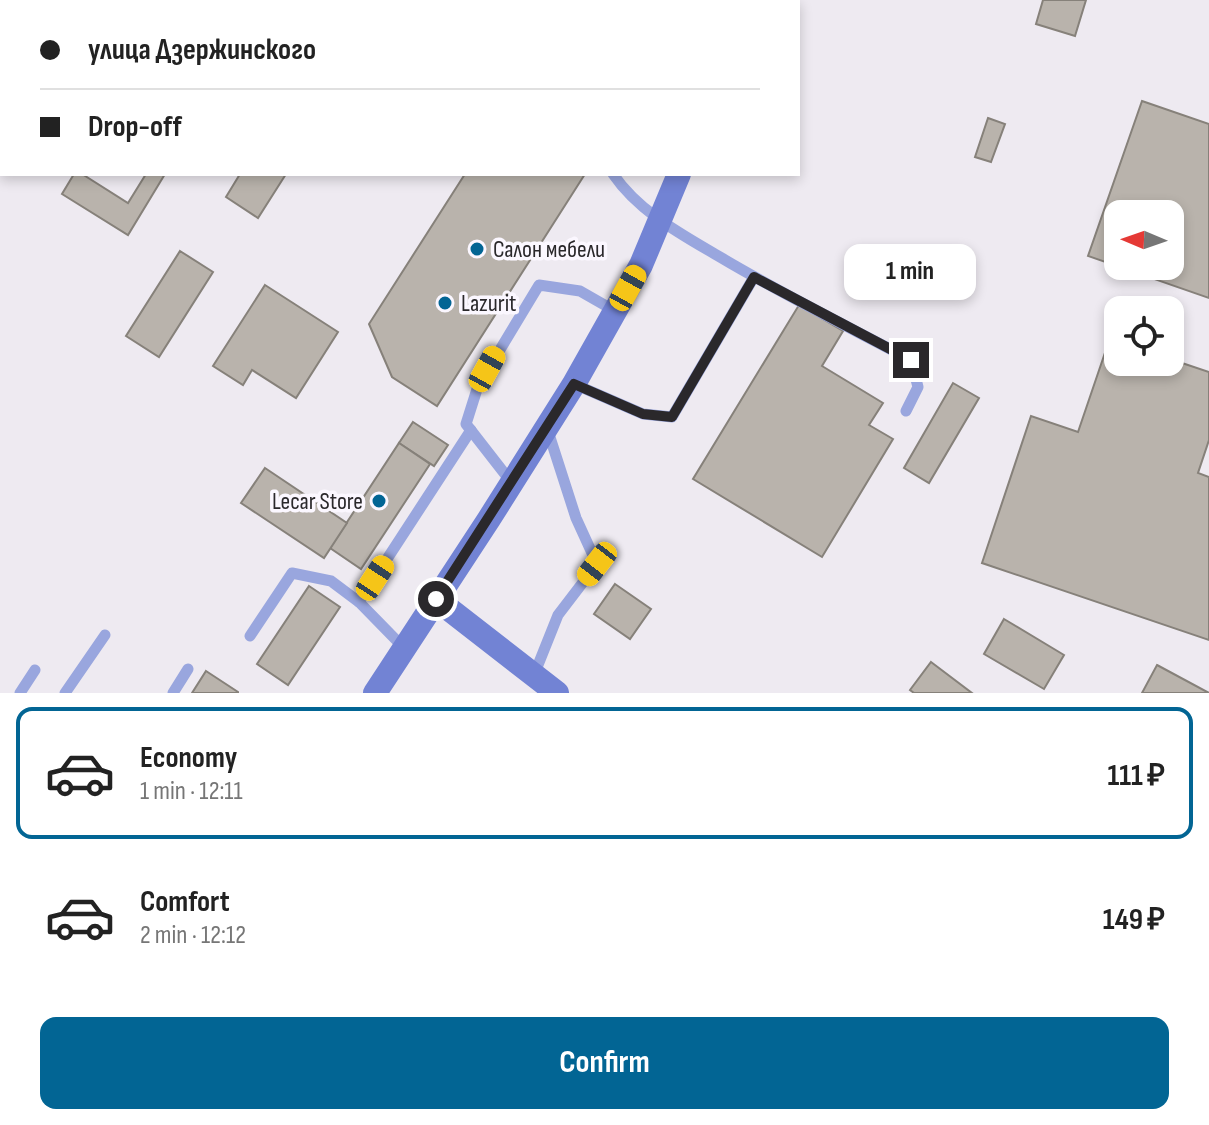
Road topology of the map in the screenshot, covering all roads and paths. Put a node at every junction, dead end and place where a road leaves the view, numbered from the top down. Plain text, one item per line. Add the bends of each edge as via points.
1 (614, 176) edge
2 (678, 176) edge
3 (659, 221) junction
4 (754, 277) junction
5 (615, 312) junction
6 (574, 384) junction
7 (906, 411) dead end
8 (547, 428) junction
9 (471, 430) junction
10 (512, 483) junction
11 (436, 599) junction
12 (359, 602) junction
13 (105, 635) dead end
14 (250, 636) dead end
15 (404, 648) junction
16 (188, 669) dead end
17 (35, 670) dead end
18 (533, 676) junction
19 (20, 693) edge
20 (65, 693) edge
21 (173, 693) edge
22 (375, 693) edge
23 (557, 693) edge

1 - 3 lane
2 - 3 main road
3 - 4 lane
3 - 5 main road
4 - 6 lane via 672,417 643,414
4 - 7 lane via 911,360 918,387
5 - 6 main road
5 - 9 lane via 580,291 539,285 478,386 466,424
6 - 8 main road
8 - 10 main road
8 - 18 lane via 597,564 558,615
9 - 10 lane
9 - 12 lane
10 - 11 main road
11 - 15 main road
11 - 18 main road
12 - 14 lane via 331,581 292,573
12 - 15 lane
13 - 20 lane
15 - 22 main road
16 - 21 lane
17 - 19 lane
18 - 23 main road

